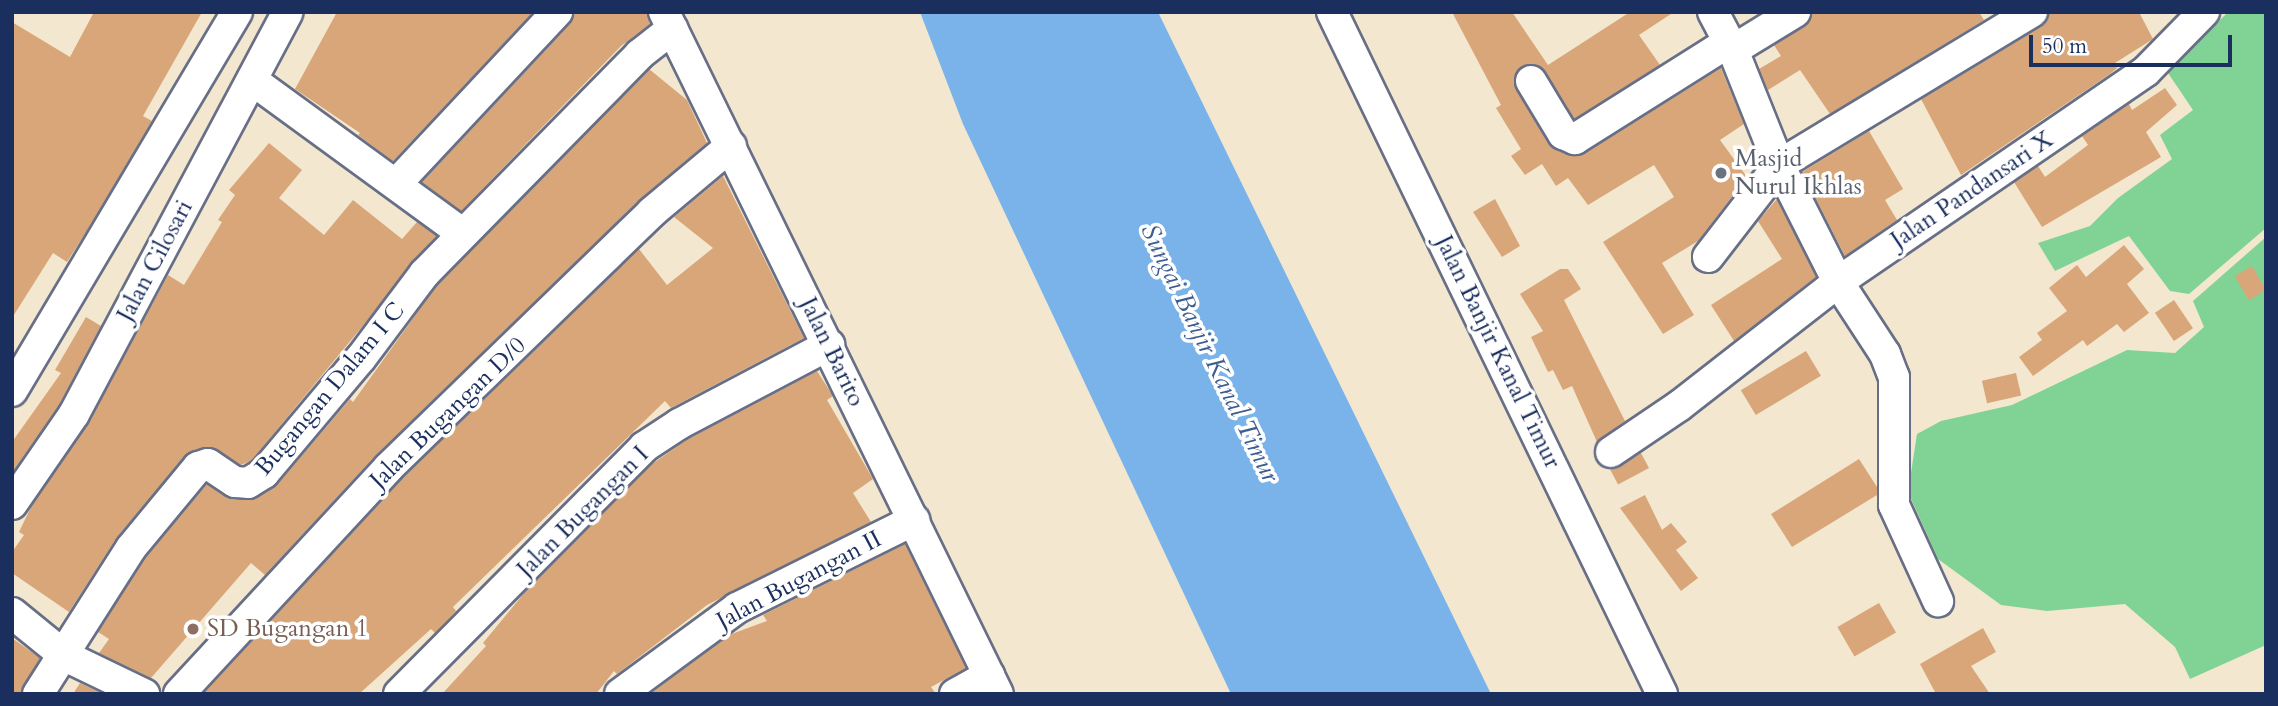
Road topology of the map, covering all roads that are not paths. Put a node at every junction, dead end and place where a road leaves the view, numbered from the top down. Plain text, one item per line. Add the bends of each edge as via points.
1 (288, 12) edge
2 (557, 12) edge
3 (1332, 12) edge
4 (1713, 12) edge
5 (1795, 12) edge
6 (2032, 12) edge
7 (2204, 12) edge
8 (234, 17) edge
9 (668, 21) edge
10 (270, 45) junction
11 (1731, 46) junction
12 (252, 80) junction
13 (1531, 81) dead end
14 (731, 146) junction
15 (1779, 165) junction
16 (396, 184) junction
17 (463, 233) junction
18 (1708, 257) dead end
19 (1838, 282) junction
20 (829, 345) junction
21 (12, 391) edge
22 (1611, 452) dead end
23 (12, 504) edge
24 (914, 520) junction
25 (1938, 601) dead end
26 (12, 613) edge
27 (65, 656) junction
28 (994, 684) edge
29 (38, 694) edge
30 (144, 694) edge
31 (178, 694) edge
32 (399, 694) edge
33 (620, 694) edge
34 (955, 694) edge
35 (1662, 694) edge

1 - 10 street, Jalan Cilosari
2 - 16 street
3 - 35 street, Jalan Banjir Kanal Timur
4 - 11 street
5 - 11 street
6 - 15 street
7 - 19 street, Jalan Pandansari X via 2146,71
8 - 10 street
8 - 21 street
9 - 14 street, Jalan Barito
9 - 17 street
10 - 12 street, Jalan Cilosari
11 - 13 street via 1575,139 1563,134
11 - 15 street
12 - 16 street
12 - 23 street, Jalan Cilosari via 74,414
14 - 20 street, Jalan Barito
14 - 31 street, Jalan Bugangan D/0 via 652,212 388,468
15 - 18 street
15 - 19 street
16 - 17 street
17 - 27 street, Bugangan Dalam I C via 259,478 235,482 205,463 192,473 131,548
19 - 22 street, Jalan Pandansari X via 1679,406
19 - 25 street via 1885,354 1894,377 1896,512
20 - 24 street, Jalan Barito
20 - 32 street, Jalan Bugangan I via 678,424 644,447
24 - 28 street, Jalan Barito
24 - 33 street, Jalan Bugangan II via 737,608
26 - 27 street
27 - 29 street
27 - 30 street
28 - 34 street

